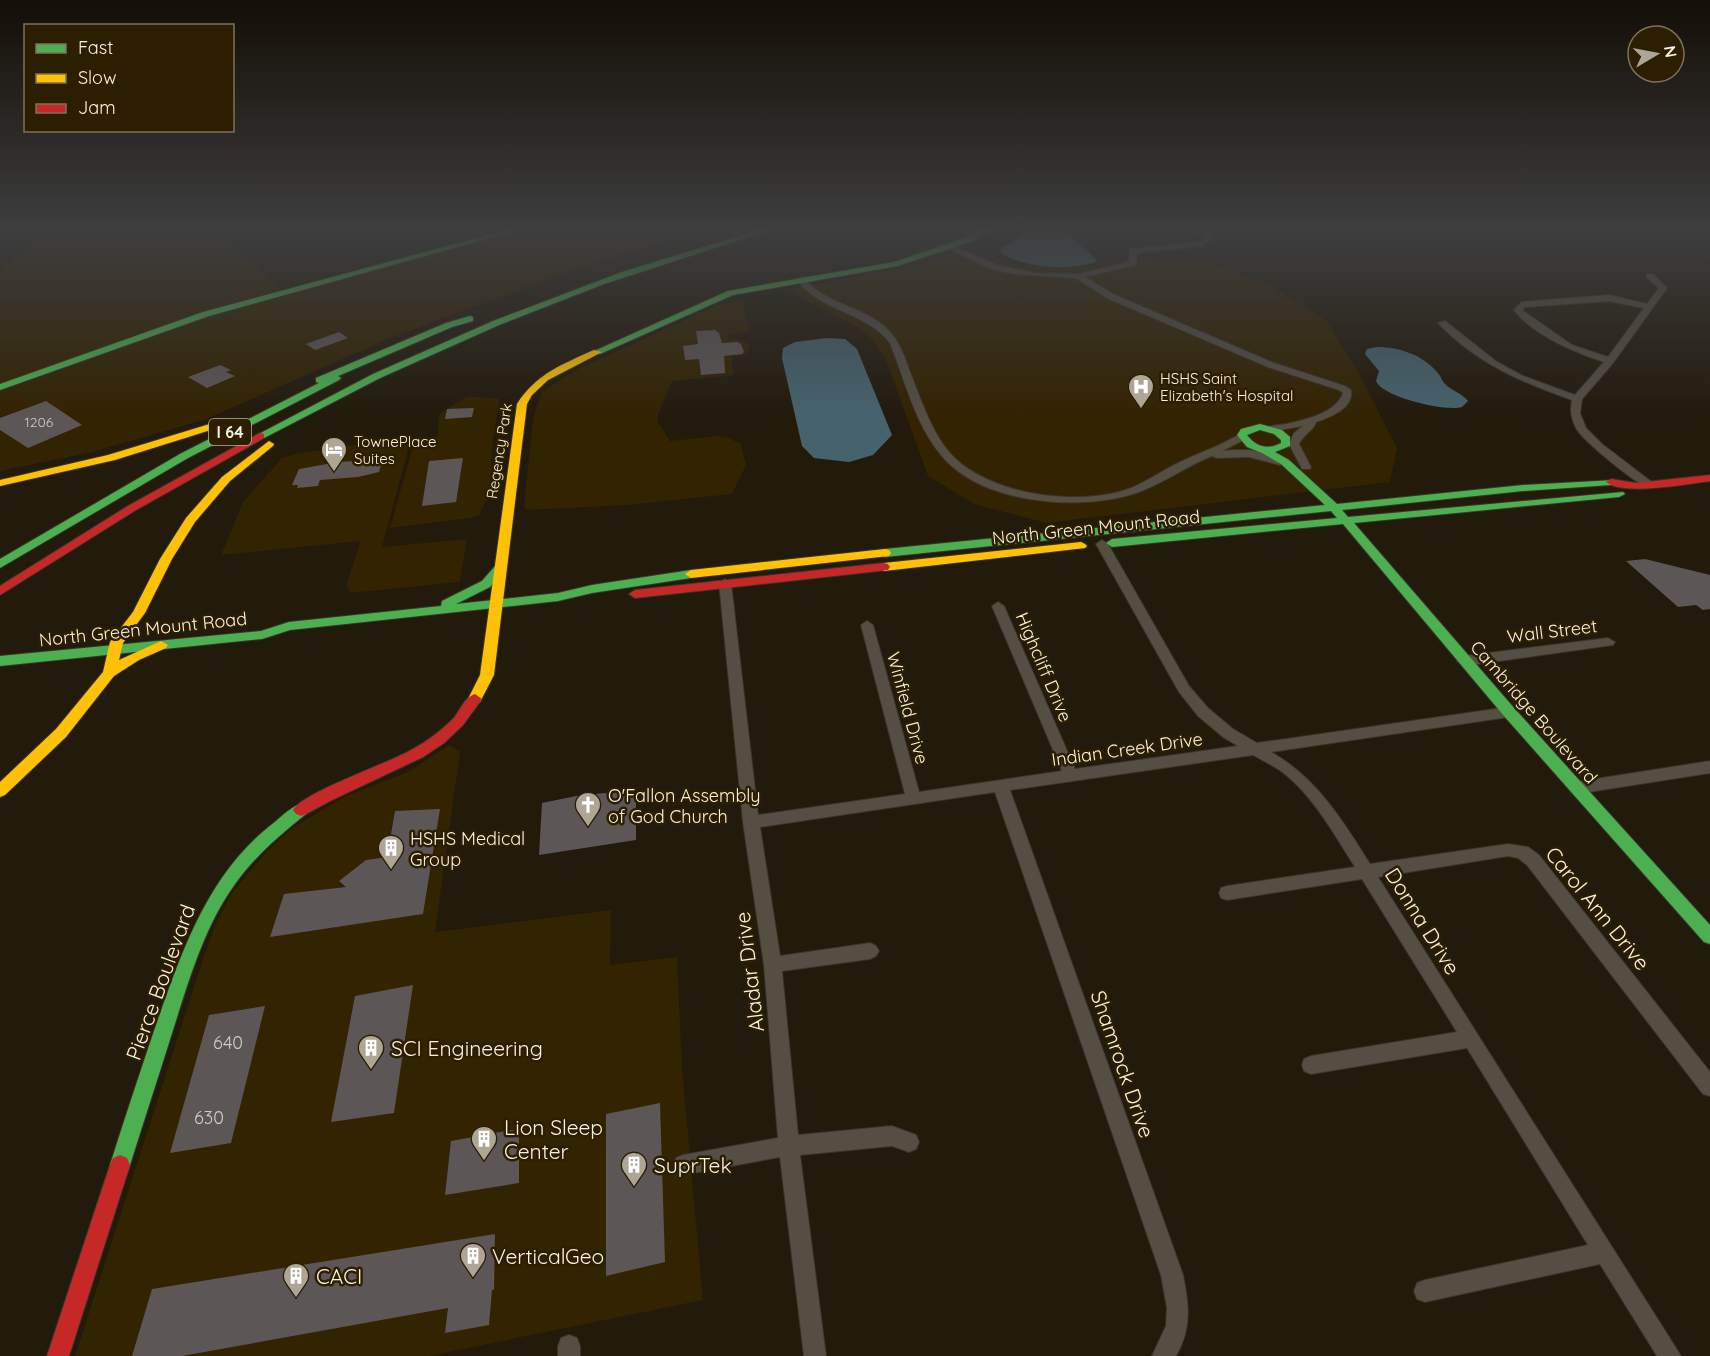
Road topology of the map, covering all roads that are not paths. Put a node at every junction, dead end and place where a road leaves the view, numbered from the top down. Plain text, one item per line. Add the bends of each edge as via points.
1 (289, 291) edge
2 (550, 291) edge
3 (579, 291) edge
4 (739, 291) edge
5 (812, 291) edge
6 (1103, 291) edge
7 (1661, 291) edge
8 (1650, 307) junction
9 (470, 320) junction
10 (1442, 323) dead end
11 (436, 350) junction
12 (1610, 361) junction
13 (0, 387) edge
14 (1577, 399) junction
15 (1309, 422) junction
16 (1269, 429) junction
17 (1242, 437) junction
18 (1285, 443) junction
19 (1261, 449) junction
20 (1209, 454) junction
21 (1301, 468) junction
22 (1710, 478) edge
23 (0, 483) edge
24 (1643, 485) junction
25 (1334, 507) junction
26 (1345, 520) junction
27 (1101, 544) junction
28 (0, 564) edge
29 (500, 568) junction
30 (725, 583) junction
31 (0, 591) edge
32 (558, 597) junction
33 (540, 599) junction
34 (495, 604) junction
35 (998, 606) dead end
36 (425, 612) junction
37 (867, 625) dead end
38 (289, 626) junction
39 (1608, 642) dead end
40 (117, 644) junction
41 (161, 645) junction
42 (0, 651) edge
43 (0, 661) edge
44 (1464, 661) junction
45 (109, 673) junction
46 (1509, 712) junction
47 (1257, 750) junction
48 (1710, 767) edge
49 (1071, 776) junction
50 (1001, 787) junction
51 (1576, 788) junction
52 (0, 791) edge
53 (914, 800) junction
54 (751, 822) junction
55 (1365, 871) junction
56 (1227, 892) dead end
57 (1710, 937) edge
58 (870, 951) dead end
59 (772, 965) junction
60 (1469, 1039) junction
61 (1311, 1065) dead end
62 (1710, 1087) edge
63 (909, 1143) dead end
64 (789, 1146) junction
65 (683, 1165) dead end
66 (1605, 1252) junction
67 (1425, 1291) dead end
68 (58, 1356) edge
69 (815, 1356) edge
70 (1163, 1356) edge
71 (1670, 1356) edge

1 - 13 main road via 206,314
2 - 9 main road, I 64
3 - 11 main road, I 64
4 - 29 main road, Regency Park via 557,370 537,383 522,401 520,411
5 - 20 street via 885,330 939,447 964,471 991,484 1041,497 1100,498 1138,489
6 - 15 street via 1287,371 1348,392 1338,406
7 - 8 street
8 - 12 street
8 - 12 street via 1589,298 1522,305 1518,310 1569,347
9 - 23 main road via 187,436
9 - 28 main road, I 64 via 259,417 138,482
10 - 14 street via 1494,364
11 - 31 main road, I 64 via 223,456
11 - 40 main road via 320,411 257,452 230,476 204,501 186,526 140,612
12 - 14 street
14 - 24 street via 1575,413 1581,429
15 - 16 street
15 - 18 street
15 - 21 street via 1311,426 1298,435 1294,444
16 - 17 main road via 1251,428
16 - 18 main road via 1282,434
17 - 19 main road
17 - 20 street
18 - 19 main road via 1278,449
18 - 21 main road
19 - 20 street
19 - 21 main road
20 - 21 street via 1253,453
21 - 25 main road, Cambridge Boulevard via 1320,497
22 - 24 main road, North Green Mount Road
24 - 25 main road, North Green Mount Road via 1552,486
24 - 26 main road, North Green Mount Road via 1624,493
25 - 26 main road, Cambridge Boulevard
25 - 32 main road, North Green Mount Road via 700,572
26 - 27 main road, North Green Mount Road
26 - 44 main road, Cambridge Boulevard
27 - 30 main road, North Green Mount Road
27 - 47 street, Donna Drive via 1184,689 1211,719
29 - 33 main road via 519,593
29 - 34 main road, Regency Park
29 - 36 main road via 474,592
30 - 32 main road, North Green Mount Road via 591,599
30 - 54 street, Aladar Drive
32 - 33 main road, North Green Mount Road
33 - 34 main road, North Green Mount Road
34 - 36 main road, North Green Mount Road
34 - 68 main road, Pierce Boulevard via 487,675 481,693 451,730 410,759 312,803 265,838 221,886 188,956
35 - 49 street, Highcliff Drive
36 - 38 main road, North Green Mount Road
37 - 53 street, Winfield Drive
38 - 40 main road, North Green Mount Road via 266,623
38 - 41 main road, North Green Mount Road via 262,635
39 - 44 street, Wall Street
40 - 41 main road, North Green Mount Road
40 - 42 main road, North Green Mount Road
40 - 43 main road, North Green Mount Road
40 - 45 main road
41 - 45 main road
44 - 46 main road, Cambridge Boulevard
45 - 52 main road via 61,733
46 - 47 street, Indian Creek Drive
46 - 51 main road, Cambridge Boulevard
47 - 49 street, Indian Creek Drive
47 - 55 street, Donna Drive via 1287,768 1311,791
48 - 51 street
49 - 50 street, Indian Creek Drive
50 - 53 street, Indian Creek Drive
50 - 70 street, Shamrock Drive via 1172,1275 1180,1316
51 - 57 main road, Cambridge Boulevard
53 - 54 street, Indian Creek Drive
54 - 59 street, Aladar Drive
55 - 56 street, Carol Ann Drive
55 - 60 street, Donna Drive
55 - 62 street, Carol Ann Drive via 1508,850 1522,852 1533,860
58 - 59 street
59 - 64 street, Aladar Drive
60 - 61 street
60 - 66 street, Donna Drive
63 - 64 street via 892,1136
64 - 65 street
64 - 69 street, Aladar Drive
66 - 67 street
66 - 71 street, Donna Drive

